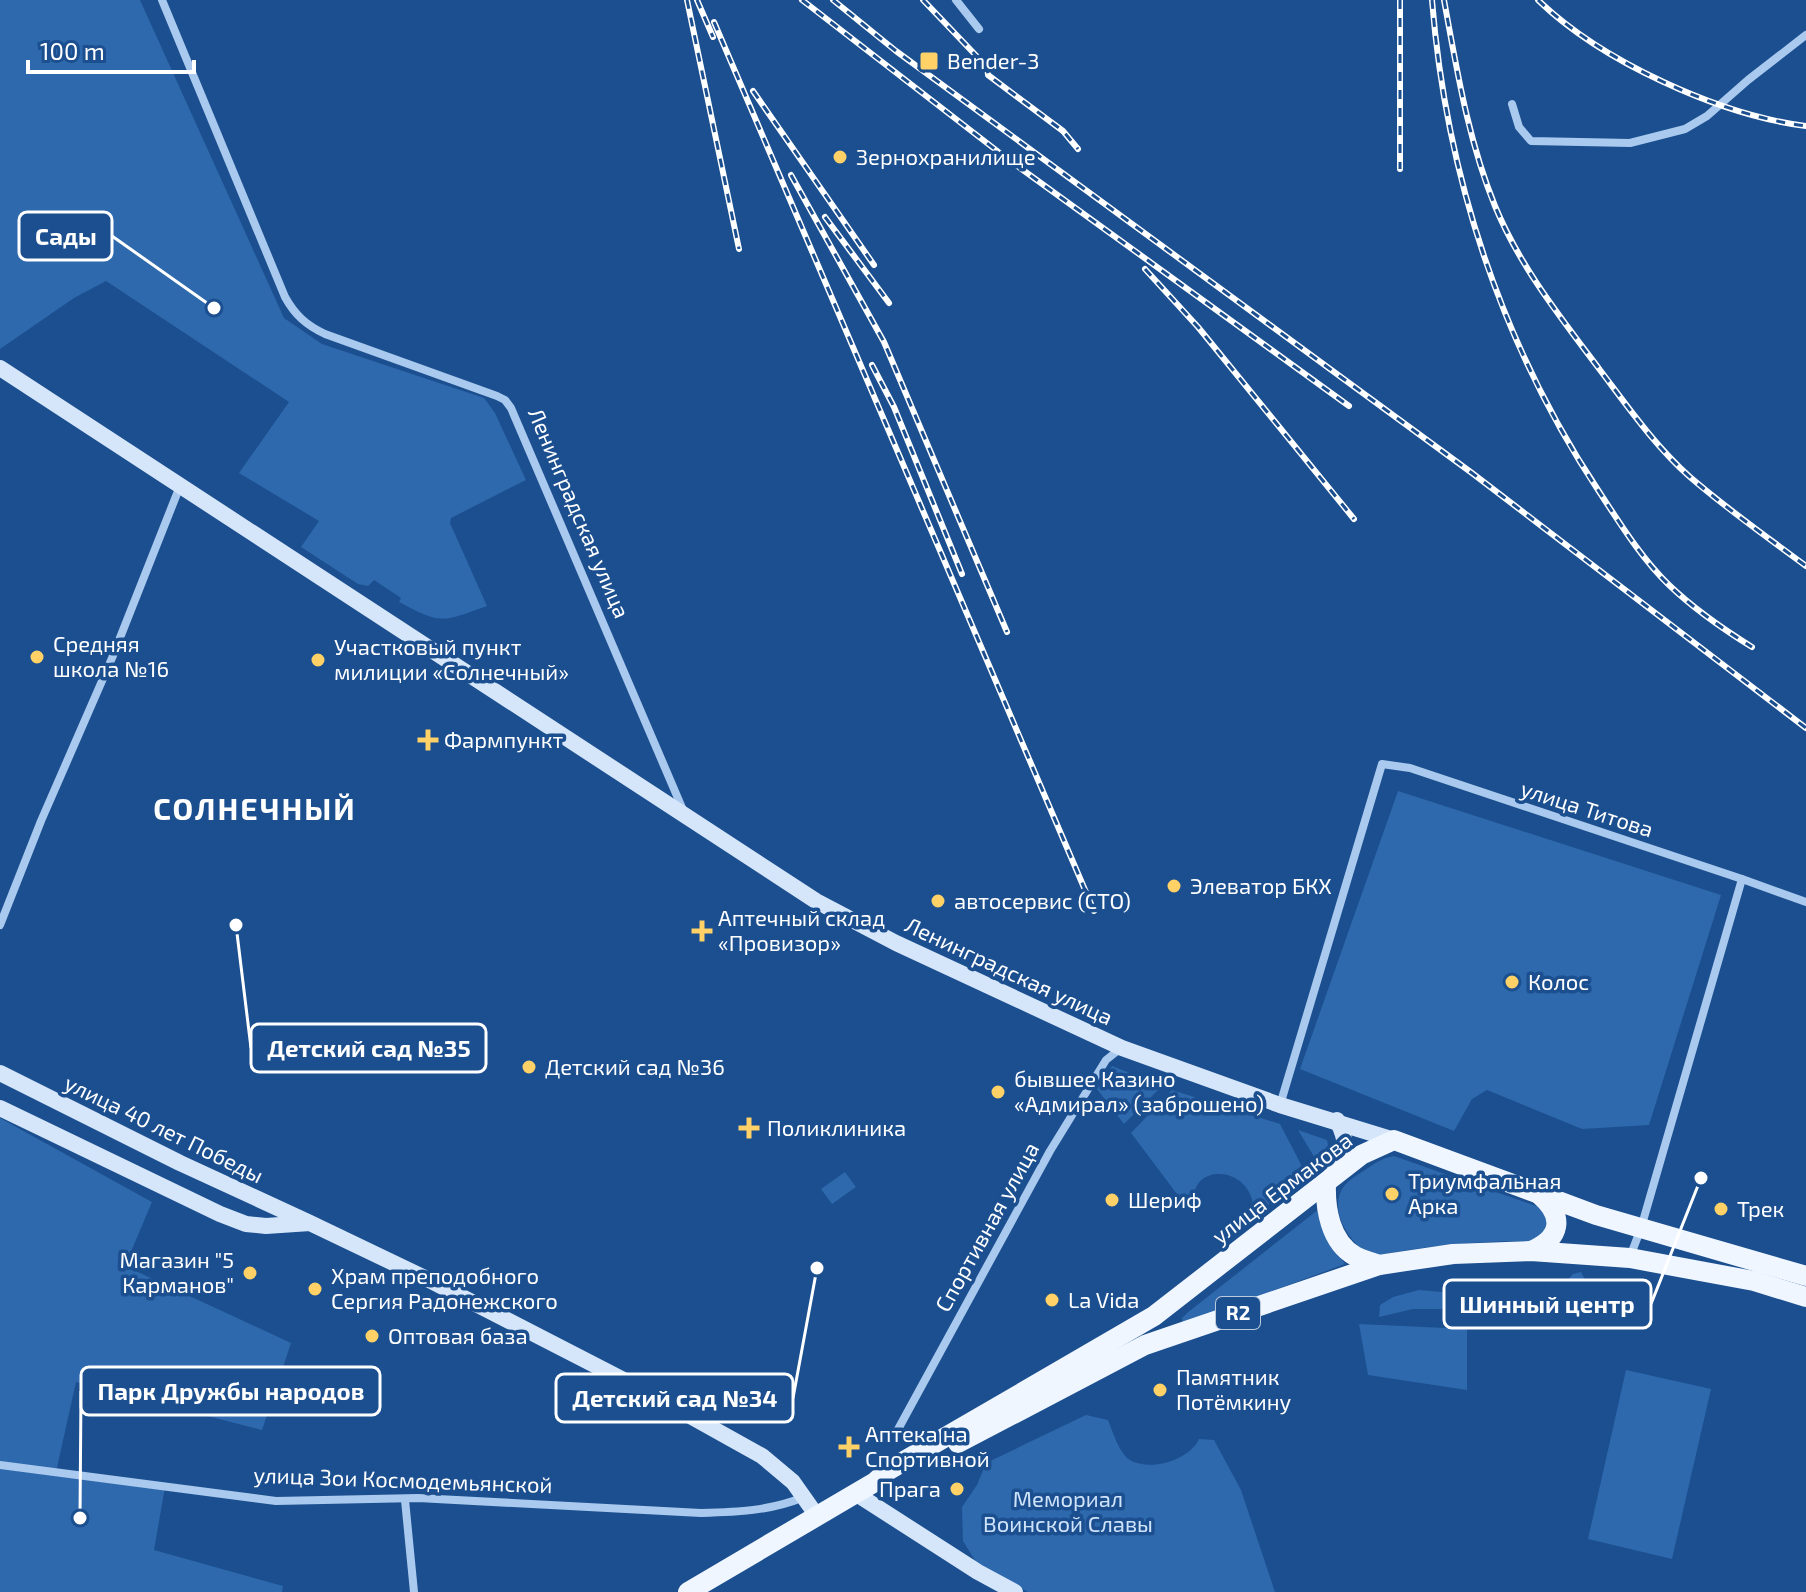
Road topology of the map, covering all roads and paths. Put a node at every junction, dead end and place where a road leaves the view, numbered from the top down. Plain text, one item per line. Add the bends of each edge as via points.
1 (162, 0) edge
2 (956, 0) edge
3 (979, 29) dead end
4 (1806, 35) edge
5 (1512, 104) dead end
6 (0, 368) edge
7 (180, 486) junction
8 (685, 814) junction
9 (1742, 879) junction
10 (1806, 902) edge
11 (0, 925) edge
12 (1122, 1048) junction
13 (0, 1073) edge
14 (1280, 1105) junction
15 (0, 1108) edge
16 (1337, 1120) junction
17 (1394, 1140) junction
18 (1326, 1183) junction
19 (1535, 1190) junction
20 (310, 1223) junction
21 (1641, 1228) junction
22 (1531, 1251) junction
23 (1630, 1258) junction
24 (1379, 1265) junction
25 (1806, 1276) edge
26 (1806, 1297) edge
27 (896, 1433) dead end
28 (0, 1465) edge
29 (875, 1482) junction
30 (855, 1493) junction
31 (804, 1496) junction
32 (405, 1500) junction
33 (817, 1516) junction
34 (414, 1592) edge
35 (688, 1592) edge
36 (1015, 1592) edge

1 - 8 street, Ленинградская улица via 297,315 325,334 497,396 511,408
2 - 3 street
4 - 5 street via 1696,124 1639,141 1531,141 1519,127
6 - 7 street, Ленинградская улица
7 - 8 street, Ленинградская улица
7 - 11 street
8 - 12 street, Ленинградская улица via 816,901
9 - 10 street
9 - 14 street, улица Титова via 1410,768 1382,764
9 - 21 street
12 - 14 street, Ленинградская улица
12 - 27 street, Спортивная улица via 1106,1060 1050,1151
13 - 20 street, улица 40 лет Победы
14 - 16 street, Ленинградская улица
15 - 20 street, улица 40 лет Победы via 246,1224
16 - 17 street, Ленинградская улица
16 - 18 street via 1345,1154
17 - 18 main road, улица Ермакова / R2 via 1361,1155
17 - 19 main road
18 - 24 main road via 1325,1202 1338,1238 1353,1256
18 - 29 main road, улица Ермакова / R2 via 1154,1316
19 - 21 main road
19 - 22 main road via 1553,1206 1557,1223 1555,1235
20 - 31 street, улица 40 лет Победы via 730,1437 780,1468
21 - 23 street
21 - 25 main road
22 - 23 main road, улица Ермакова / R2
22 - 24 main road, улица Ермакова / R2 via 1453,1254
23 - 26 main road, улица Ермакова / R2 via 1754,1281
24 - 29 main road, улица Ермакова / R2 via 1145,1345
28 - 32 street, улица Зои Космодемьянской via 276,1501
29 - 30 main road, улица Ермакова
30 - 33 main road, улица Ермакова
30 - 36 street
31 - 32 street, улица Зои Космодемьянской via 771,1508 701,1513
31 - 33 street, улица 40 лет Победы
32 - 34 street
33 - 35 main road, улица Ермакова

